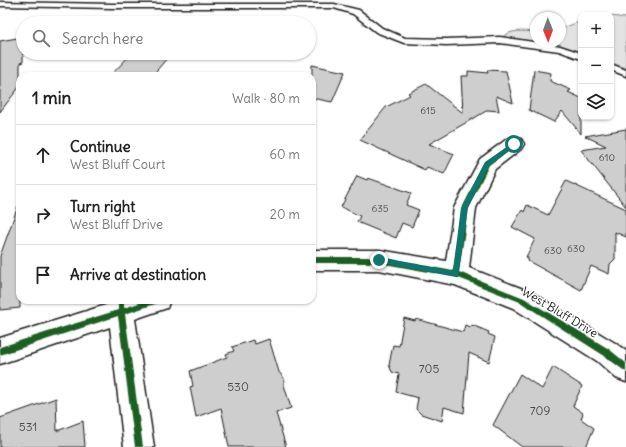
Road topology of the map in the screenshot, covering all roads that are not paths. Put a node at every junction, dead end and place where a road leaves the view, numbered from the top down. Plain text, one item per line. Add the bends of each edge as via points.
1 (0, 4) edge
2 (578, 55) edge
3 (614, 68) edge
4 (626, 73) edge
5 (514, 144) dead end
6 (316, 260) edge
7 (456, 274) junction
8 (133, 304) edge
9 (121, 306) edge
10 (0, 351) edge
11 (626, 368) edge
12 (139, 447) edge

1 - 2 lane via 334,6 356,12 379,30 404,40 500,40 560,49
3 - 4 lane
5 - 7 street via 487,164 465,208
6 - 7 street, West Bluff Drive via 379,260
7 - 11 street, West Bluff Drive via 522,300 606,352
8 - 9 street
9 - 10 street
9 - 12 street

